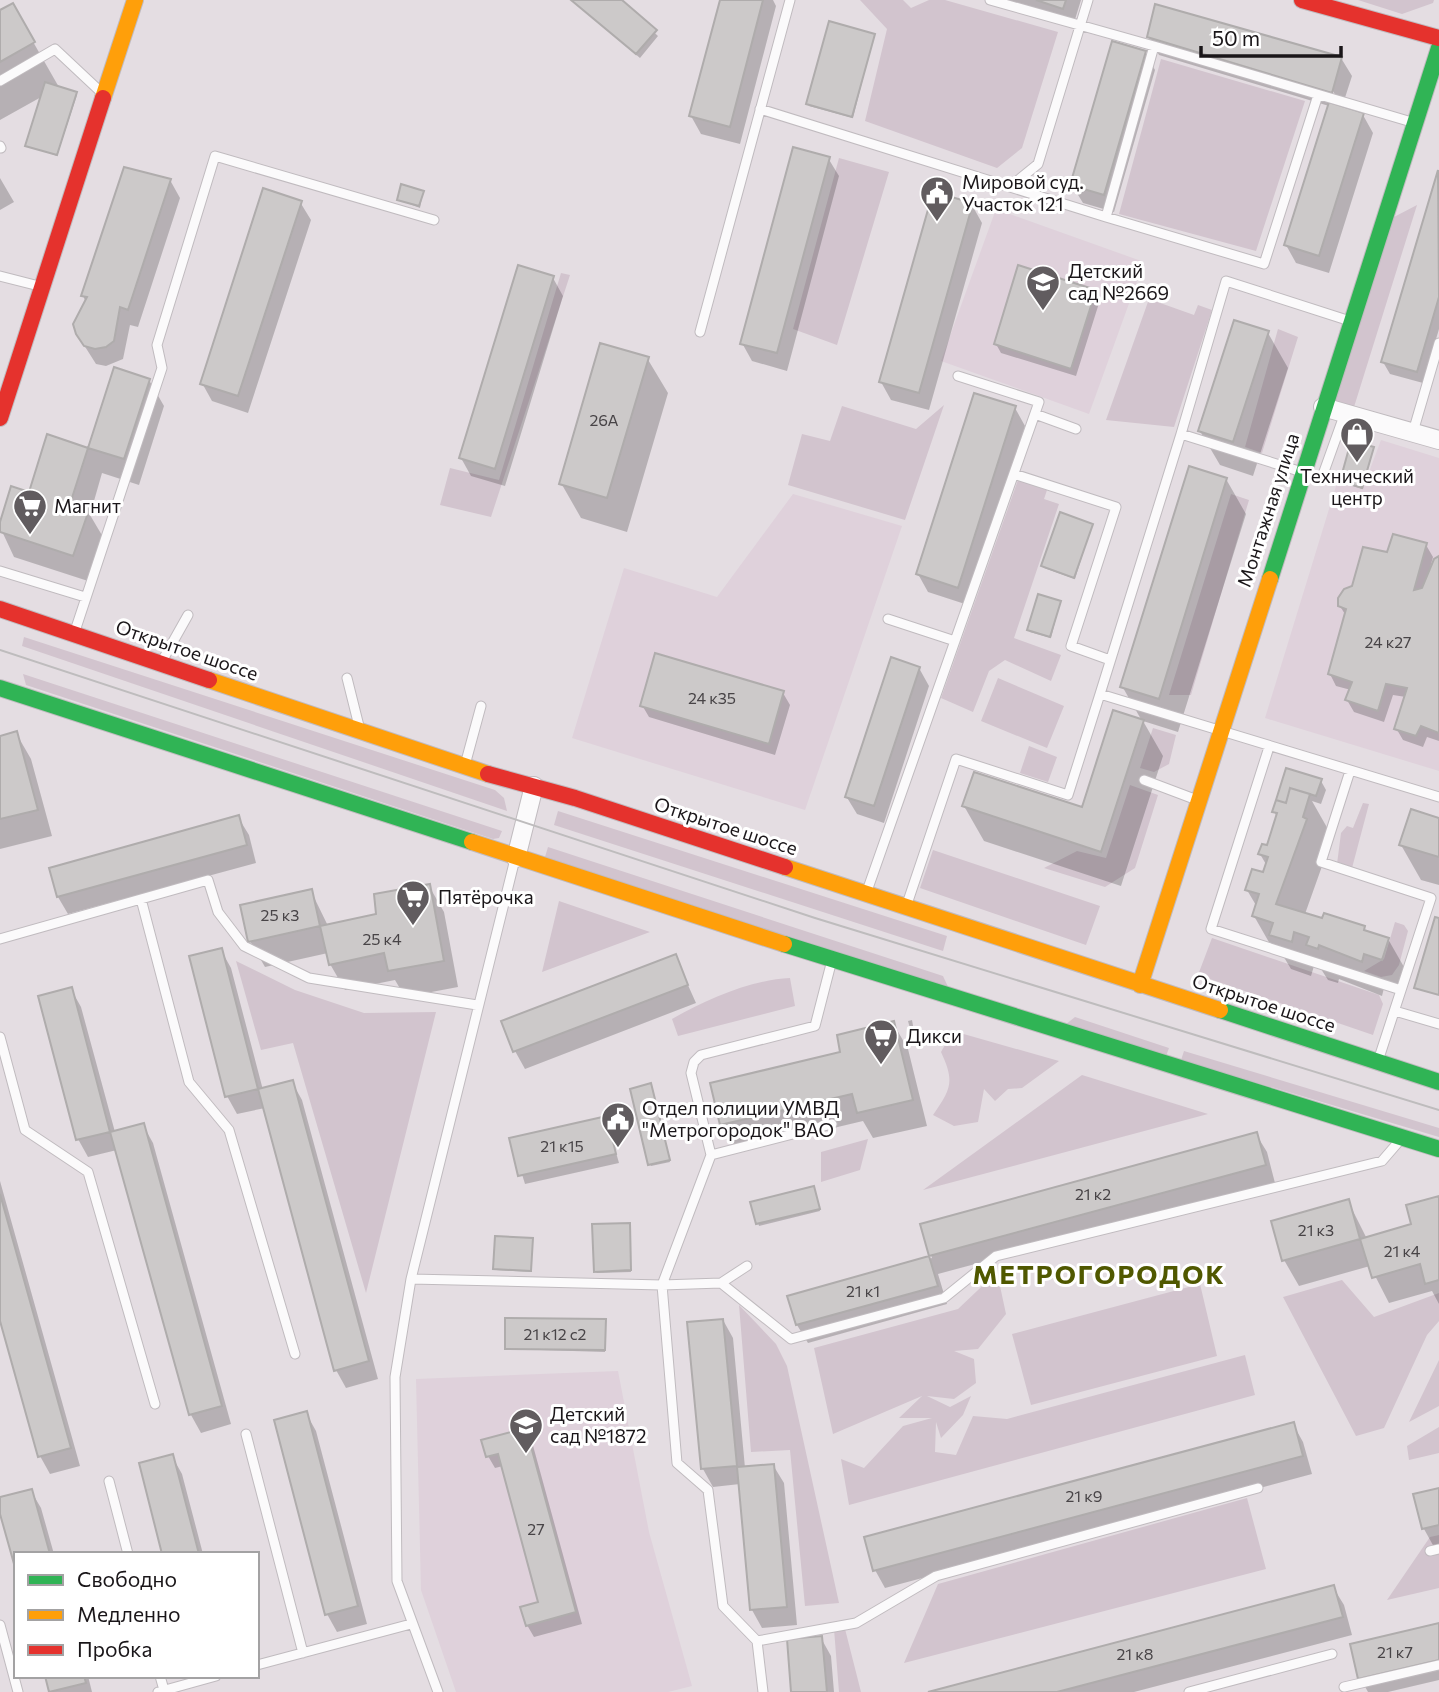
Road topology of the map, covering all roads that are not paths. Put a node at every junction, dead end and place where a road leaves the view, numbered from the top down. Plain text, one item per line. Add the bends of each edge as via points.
1 (135, 0) edge
2 (790, 0) edge
3 (990, 0) edge
4 (1088, 0) edge
5 (1302, 0) edge
6 (1080, 26) junction
7 (1439, 38) edge
8 (1154, 46) junction
9 (1439, 48) edge
10 (0, 80) edge
11 (105, 95) junction
12 (1318, 95) junction
13 (760, 109) junction
14 (1415, 123) junction
15 (1011, 186) junction
16 (1106, 217) junction
17 (434, 220) dead end
18 (0, 276) edge
19 (42, 288) junction
20 (1350, 321) junction
21 (700, 332) dead end
22 (1439, 343) edge
23 (958, 376) dead end
24 (1323, 407) junction
25 (1345, 413) junction
26 (1035, 414) junction
27 (0, 418) edge
28 (1076, 429) dead end
29 (1413, 432) junction
30 (1181, 434) junction
31 (1439, 440) edge
32 (1302, 472) junction
33 (1014, 474) junction
34 (1321, 480) dead end
35 (0, 571) edge
36 (85, 597) junction
37 (0, 609) edge
38 (188, 615) dead end
39 (888, 619) dead end
40 (73, 635) junction
41 (955, 640) junction
42 (1110, 660) junction
43 (161, 663) junction
44 (347, 678) dead end
45 (0, 688) edge
46 (1100, 694) junction
47 (481, 706) dead end
48 (360, 731) junction
49 (1220, 733) junction
50 (1269, 747) junction
51 (465, 766) junction
52 (1350, 771) junction
53 (1144, 780) dead end
54 (534, 786) junction
55 (1439, 797) edge
56 (1197, 800) junction
57 (516, 858) junction
58 (866, 894) junction
59 (141, 900) junction
60 (906, 907) junction
61 (0, 939) edge
62 (832, 960) junction
63 (1140, 985) junction
64 (1401, 990) junction
65 (477, 1005) junction
66 (1395, 1011) junction
67 (1439, 1024) edge
68 (0, 1037) edge
69 (1378, 1062) junction
70 (1439, 1082) edge
71 (832, 1124) dead end
72 (1402, 1138) junction
73 (1439, 1150) edge
74 (711, 1155) junction
75 (747, 1266) dead end
76 (411, 1279) junction
77 (721, 1283) junction
78 (662, 1285) junction
79 (295, 1354) dead end
80 (155, 1404) dead end
81 (246, 1434) dead end
82 (108, 1481) dead end
83 (1258, 1488) dead end
84 (127, 1552) edge
85 (411, 1624) junction
86 (0, 1625) edge
87 (757, 1641) junction
88 (303, 1653) junction
89 (1332, 1654) dead end
90 (259, 1664) edge
91 (1439, 1665) edge
92 (14, 1677) edge
93 (209, 1678) edge
94 (1344, 1687) dead end
95 (161, 1691) edge
96 (438, 1692) edge
97 (763, 1692) edge
98 (1189, 1692) edge

1 - 11 street
2 - 13 lane
3 - 6 lane
4 - 6 lane
5 - 7 street
6 - 8 lane
6 - 15 lane via 1038,164
8 - 12 lane
8 - 16 lane
9 - 14 street, Монтажная улица
10 - 11 lane via 55,50
11 - 19 street
12 - 14 lane
12 - 16 lane via 1264,264
13 - 15 lane
13 - 21 lane
14 - 20 street, Монтажная улица
15 - 16 lane
17 - 36 lane via 215,156 157,345 162,368
18 - 19 lane
19 - 27 street
20 - 24 street, Монтажная улица
20 - 30 lane via 1226,281
22 - 29 lane
23 - 26 lane via 1039,402
24 - 25 street
24 - 32 street, Монтажная улица
25 - 29 street
25 - 34 lane
26 - 28 lane
26 - 33 lane
29 - 31 street
30 - 32 lane
30 - 42 lane
32 - 49 street, Монтажная улица
33 - 41 lane
33 - 42 lane via 1116,508 1071,646
35 - 36 lane
36 - 40 lane
37 - 40 street, Открытое шоссе
38 - 43 lane
39 - 41 lane
40 - 43 street, Открытое шоссе
41 - 58 lane
42 - 46 lane
43 - 48 street, Открытое шоссе
44 - 48 lane
45 - 57 street
46 - 49 lane
46 - 60 lane via 1068,795 956,760
47 - 51 lane
48 - 51 street, Открытое шоссе
49 - 50 lane
49 - 56 street, Монтажная улица
50 - 52 lane
50 - 64 lane via 1211,929
51 - 54 street, Открытое шоссе
52 - 55 lane
52 - 64 lane via 1321,862 1431,898
53 - 56 lane
54 - 57 street
54 - 58 street, Открытое шоссе
56 - 63 street, Монтажная улица
57 - 62 street
57 - 65 lane
58 - 60 street, Открытое шоссе
59 - 61 lane
59 - 65 lane via 208,880 218,912 244,946 309,978
59 - 79 lane via 189,1083 229,1130
60 - 63 street, Открытое шоссе
62 - 72 street
62 - 74 lane via 815,1026 701,1055 694,1062 691,1073
63 - 69 street, Открытое шоссе
64 - 66 lane
65 - 76 lane
66 - 67 lane
66 - 69 lane
68 - 80 lane via 25,1130 88,1172
69 - 70 street, Открытое шоссе
71 - 74 lane
72 - 73 street
72 - 77 lane via 1382,1161 996,1256 944,1298 791,1339
74 - 78 lane
75 - 77 lane
76 - 78 lane
76 - 85 lane via 395,1377 397,1581
77 - 78 lane
78 - 87 lane via 677,1463 708,1490 723,1606
81 - 88 lane
82 - 84 lane
83 - 87 lane via 936,1576 856,1623
85 - 88 lane
85 - 96 lane
86 - 92 lane
87 - 97 lane
88 - 90 lane
89 - 98 lane
91 - 94 lane
93 - 95 lane

